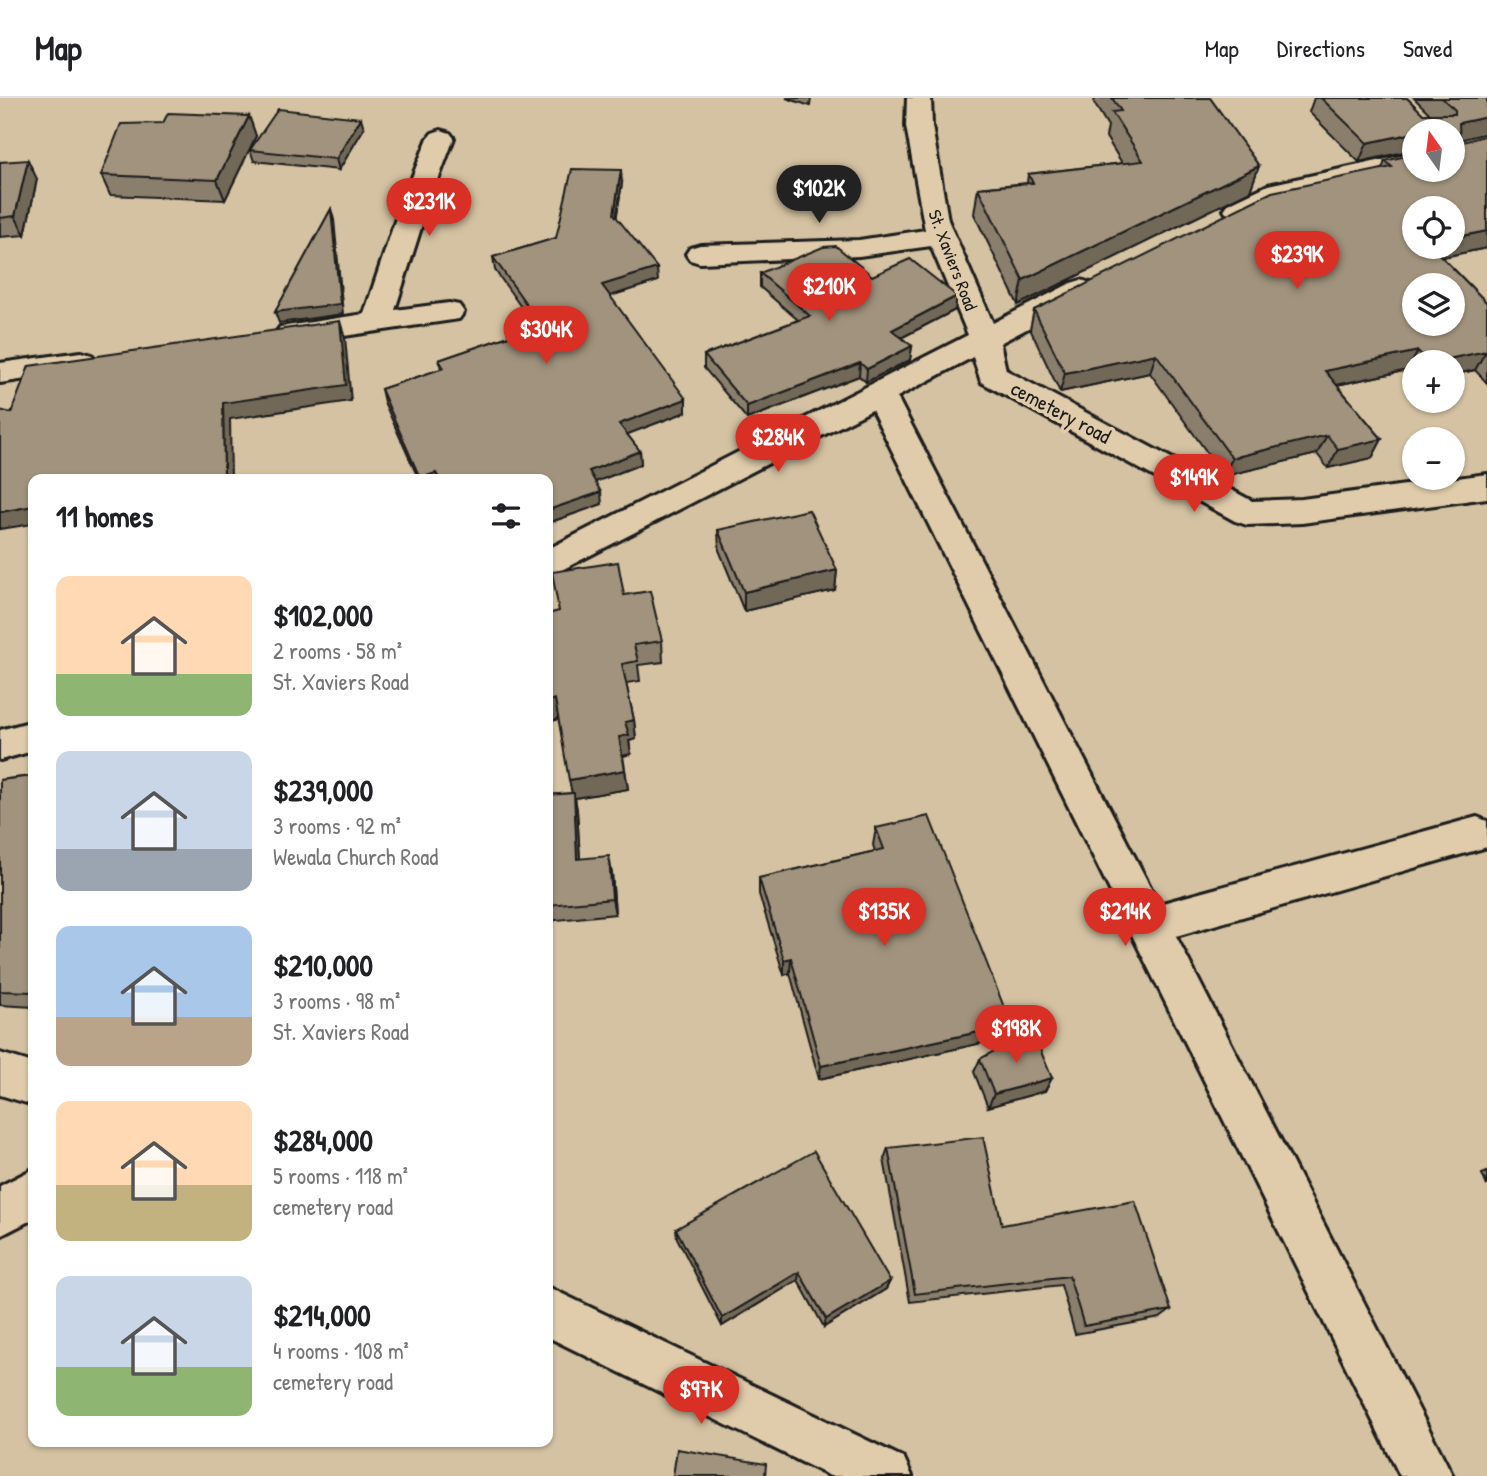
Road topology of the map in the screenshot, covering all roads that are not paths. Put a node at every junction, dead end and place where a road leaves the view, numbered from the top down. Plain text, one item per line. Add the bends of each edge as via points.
1 (919, 98) edge
2 (441, 138) dead end
3 (1402, 164) edge
4 (1216, 221) edge
5 (941, 236) junction
6 (700, 254) dead end
7 (1106, 276) edge
8 (449, 312) dead end
9 (376, 323) junction
10 (269, 337) edge
11 (984, 337) junction
12 (107, 359) edge
13 (0, 373) edge
14 (879, 392) junction
15 (1487, 486) edge
16 (553, 561) edge
17 (28, 737) edge
18 (0, 745) edge
19 (1477, 834) dead end
20 (1148, 925) junction
21 (0, 1074) edge
22 (28, 1082) edge
23 (28, 1195) edge
24 (0, 1213) edge
25 (553, 1313) edge
26 (886, 1476) edge
27 (1427, 1476) edge

1 - 5 street, St. Xaviers Road via 921,139 934,220
2 - 9 street
3 - 4 street via 1277,191
5 - 6 street via 859,248
5 - 11 street, St. Xaviers Road
7 - 11 street
8 - 9 street
9 - 10 street
11 - 14 street
11 - 15 street, cemetery road via 992,375 1247,513 1302,511
12 - 13 street
14 - 16 street
14 - 20 street
17 - 18 street
19 - 20 street
20 - 27 street
21 - 22 street
23 - 24 street
25 - 26 street

